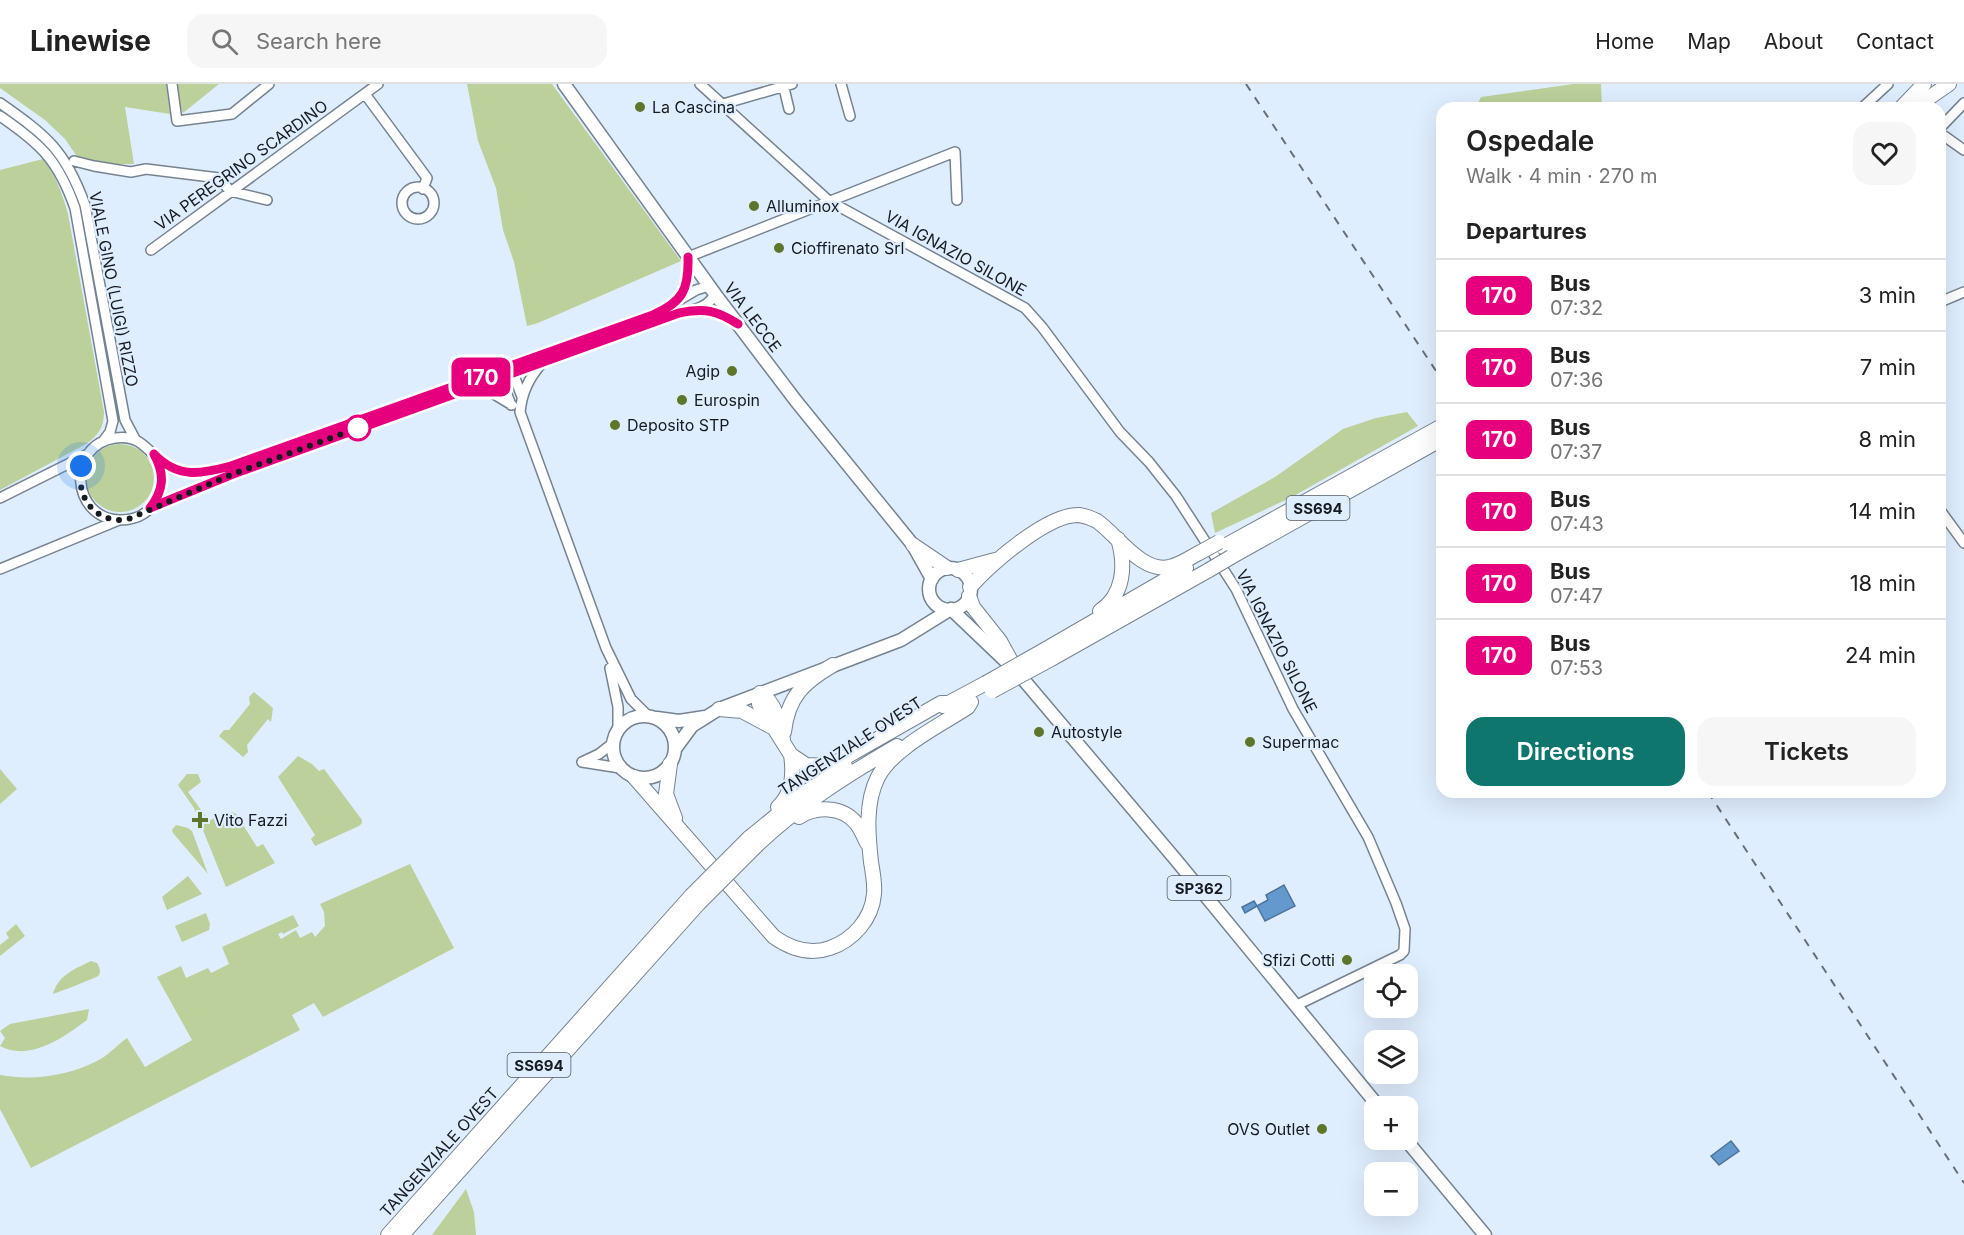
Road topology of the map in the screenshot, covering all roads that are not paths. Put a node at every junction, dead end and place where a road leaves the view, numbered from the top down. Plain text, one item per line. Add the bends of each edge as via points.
1 (172, 84) edge
2 (269, 84) edge
3 (378, 84) edge
4 (564, 84) edge
5 (700, 84) edge
6 (841, 84) edge
7 (1888, 84) edge
8 (1917, 84) edge
9 (1924, 84) edge
10 (1940, 84) edge
11 (1949, 84) edge
12 (786, 85) edge
13 (364, 94) junction
14 (1868, 102) edge
15 (1905, 102) edge
16 (1907, 102) edge
17 (1922, 102) edge
18 (1924, 102) edge
19 (0, 103) edge
20 (1964, 103) edge
21 (723, 104) junction
22 (789, 109) dead end
23 (0, 116) edge
24 (850, 116) dead end
25 (1946, 122) edge
26 (1946, 137) edge
27 (1964, 150) edge
28 (74, 160) dead end
29 (423, 189) dead end
30 (230, 191) junction
31 (267, 200) dead end
32 (957, 200) dead end
33 (829, 201) junction
34 (151, 250) dead end
35 (688, 257) junction
36 (712, 290) junction
37 (1964, 292) edge
38 (679, 300) junction
39 (1946, 300) edge
40 (698, 309) junction
41 (738, 324) junction
42 (542, 362) junction
43 (506, 373) junction
44 (467, 390) junction
45 (522, 397) junction
46 (511, 405) junction
47 (520, 412) junction
48 (1436, 430) edge
49 (135, 440) junction
50 (103, 441) junction
51 (1436, 441) edge
52 (88, 453) junction
53 (154, 454) junction
54 (1401, 455) junction
55 (0, 498) edge
56 (150, 508) junction
57 (1946, 518) edge
58 (119, 520) junction
59 (1118, 537) junction
60 (1964, 543) edge
61 (913, 545) junction
62 (1224, 549) junction
63 (999, 558) junction
64 (1204, 560) junction
65 (0, 568) edge
66 (953, 569) junction
67 (932, 579) junction
68 (970, 592) junction
69 (932, 599) junction
70 (951, 609) junction
71 (970, 628) junction
72 (993, 633) junction
73 (901, 640) junction
74 (606, 648) junction
75 (1050, 650) junction
76 (833, 665) junction
77 (1017, 672) junction
78 (989, 687) junction
79 (760, 693) junction
80 (949, 702) junction
81 (971, 702) junction
82 (719, 709) junction
83 (706, 716) junction
84 (652, 717) junction
85 (773, 728) junction
86 (618, 729) junction
87 (783, 740) junction
88 (613, 742) junction
89 (675, 749) junction
90 (791, 755) junction
91 (670, 764) junction
92 (620, 768) junction
93 (634, 777) junction
94 (682, 830) junction
95 (754, 842) junction
96 (870, 848) junction
97 (695, 899) junction
98 (1295, 1006) junction
99 (1370, 1096) edge
100 (1414, 1150) edge
101 (388, 1235) edge
102 (402, 1235) edge
103 (1485, 1235) edge

1 - 2 street via 177,121 232,114
3 - 13 street, VIA PEREGRINO SCARDINO
4 - 35 main road, VIA LECCE
5 - 21 street
6 - 24 street
7 - 14 street
8 - 15 highway
9 - 16 highway
10 - 17 highway
11 - 18 highway
12 - 21 street
12 - 22 street
13 - 29 street via 427,178
13 - 30 street, VIA PEREGRINO SCARDINO
19 - 49 street, VIALE GINO (LUIGI) RIZZO via 38,129 65,159 75,178 85,205 125,420
20 - 25 street
21 - 33 street
23 - 50 street, VIALE GINO (LUIGI) RIZZO via 31,137 56,165 75,208 113,421
26 - 27 street
28 - 30 street via 131,172 146,169 219,178
30 - 31 street
30 - 34 street, VIA PEREGRINO SCARDINO
32 - 33 street via 955,152
33 - 35 street
33 - 98 street, VIA IGNAZIO SILONE via 1025,308 1120,432 1176,496 1236,589 1293,709 1368,837 1404,930 1404,951 1390,962
35 - 36 main road, VIA LECCE
35 - 38 street via 686,285
36 - 38 street via 696,290
36 - 40 street via 712,301
36 - 41 main road, VIA LECCE
37 - 39 street
38 - 43 street via 670,308
40 - 41 street via 716,312
40 - 42 street
41 - 61 main road, VIA LECCE
42 - 43 street
42 - 45 street
43 - 44 street
43 - 45 street via 515,378
43 - 46 street via 505,392
43 - 53 street via 208,472 171,468
44 - 46 street via 489,391
44 - 56 street
45 - 47 street
46 - 47 street
47 - 74 street
48 - 54 highway, TANGENZIALE OVEST / SS694
49 - 50 street via 124,437
49 - 53 street
50 - 52 street
51 - 54 highway, TANGENZIALE OVEST / SS694
52 - 55 street
52 - 58 street via 79,478 86,501 103,516
53 - 56 street via 162,476 157,499
54 - 62 highway, TANGENZIALE OVEST / SS694
54 - 62 highway, TANGENZIALE OVEST / SS694 via 1260,526 1251,524
56 - 58 street via 135,518
57 - 60 street
58 - 65 street
59 - 63 highway via 1097,521 1072,516 1038,530
59 - 64 highway via 1149,566
59 - 75 highway via 1123,560 1117,592 1105,607 1056,638
61 - 66 highway
61 - 67 main road, VIA LECCE
62 - 64 highway, bridge
62 - 64 highway, TANGENZIALE OVEST / SS694, bridge
63 - 66 highway
63 - 68 highway
64 - 75 highway, TANGENZIALE OVEST / SS694
66 - 67 main road via 941,570
66 - 68 main road via 968,578
67 - 69 main road
68 - 70 main road via 962,605
68 - 72 highway via 973,607
69 - 70 main road via 940,607
69 - 73 main road via 922,624
70 - 71 main road
70 - 73 main road
71 - 72 street via 988,636
71 - 77 main road
72 - 77 highway
73 - 76 main road
74 - 84 street via 631,699
74 - 86 street via 618,707
75 - 78 highway, TANGENZIALE OVEST / SS694, bridge
76 - 79 main road
76 - 87 highway via 796,693 785,717
77 - 98 main road, SP362
78 - 80 highway, TANGENZIALE OVEST / SS694
78 - 81 highway, TANGENZIALE OVEST / SS694
79 - 82 main road
79 - 85 highway via 759,704
79 - 87 highway via 768,699
80 - 90 highway via 941,702 830,766 806,765
80 - 95 highway, TANGENZIALE OVEST / SS694 via 803,794
81 - 95 highway, TANGENZIALE OVEST / SS694 via 857,769
81 - 96 highway via 898,752 882,769 870,802
82 - 83 main road
82 - 85 highway via 742,711
83 - 84 main road via 679,721
83 - 89 main road via 692,726
84 - 86 main road via 631,718
84 - 89 main road via 668,727
85 - 87 highway
86 - 88 main road
87 - 90 highway
88 - 92 main road
88 - 92 street via 582,762
89 - 91 main road
90 - 95 highway via 794,769 789,793 750,832
91 - 93 main road via 650,778
91 - 94 highway via 666,795
92 - 93 main road
93 - 94 highway
94 - 96 highway via 774,937 806,951 842,943 867,918 874,892
95 - 96 highway via 766,841 810,811 836,810 854,820
95 - 97 highway, TANGENZIALE OVEST / SS694, bridge
97 - 101 highway, TANGENZIALE OVEST / SS694
97 - 102 highway, TANGENZIALE OVEST / SS694
98 - 99 main road, SP362
100 - 103 main road

